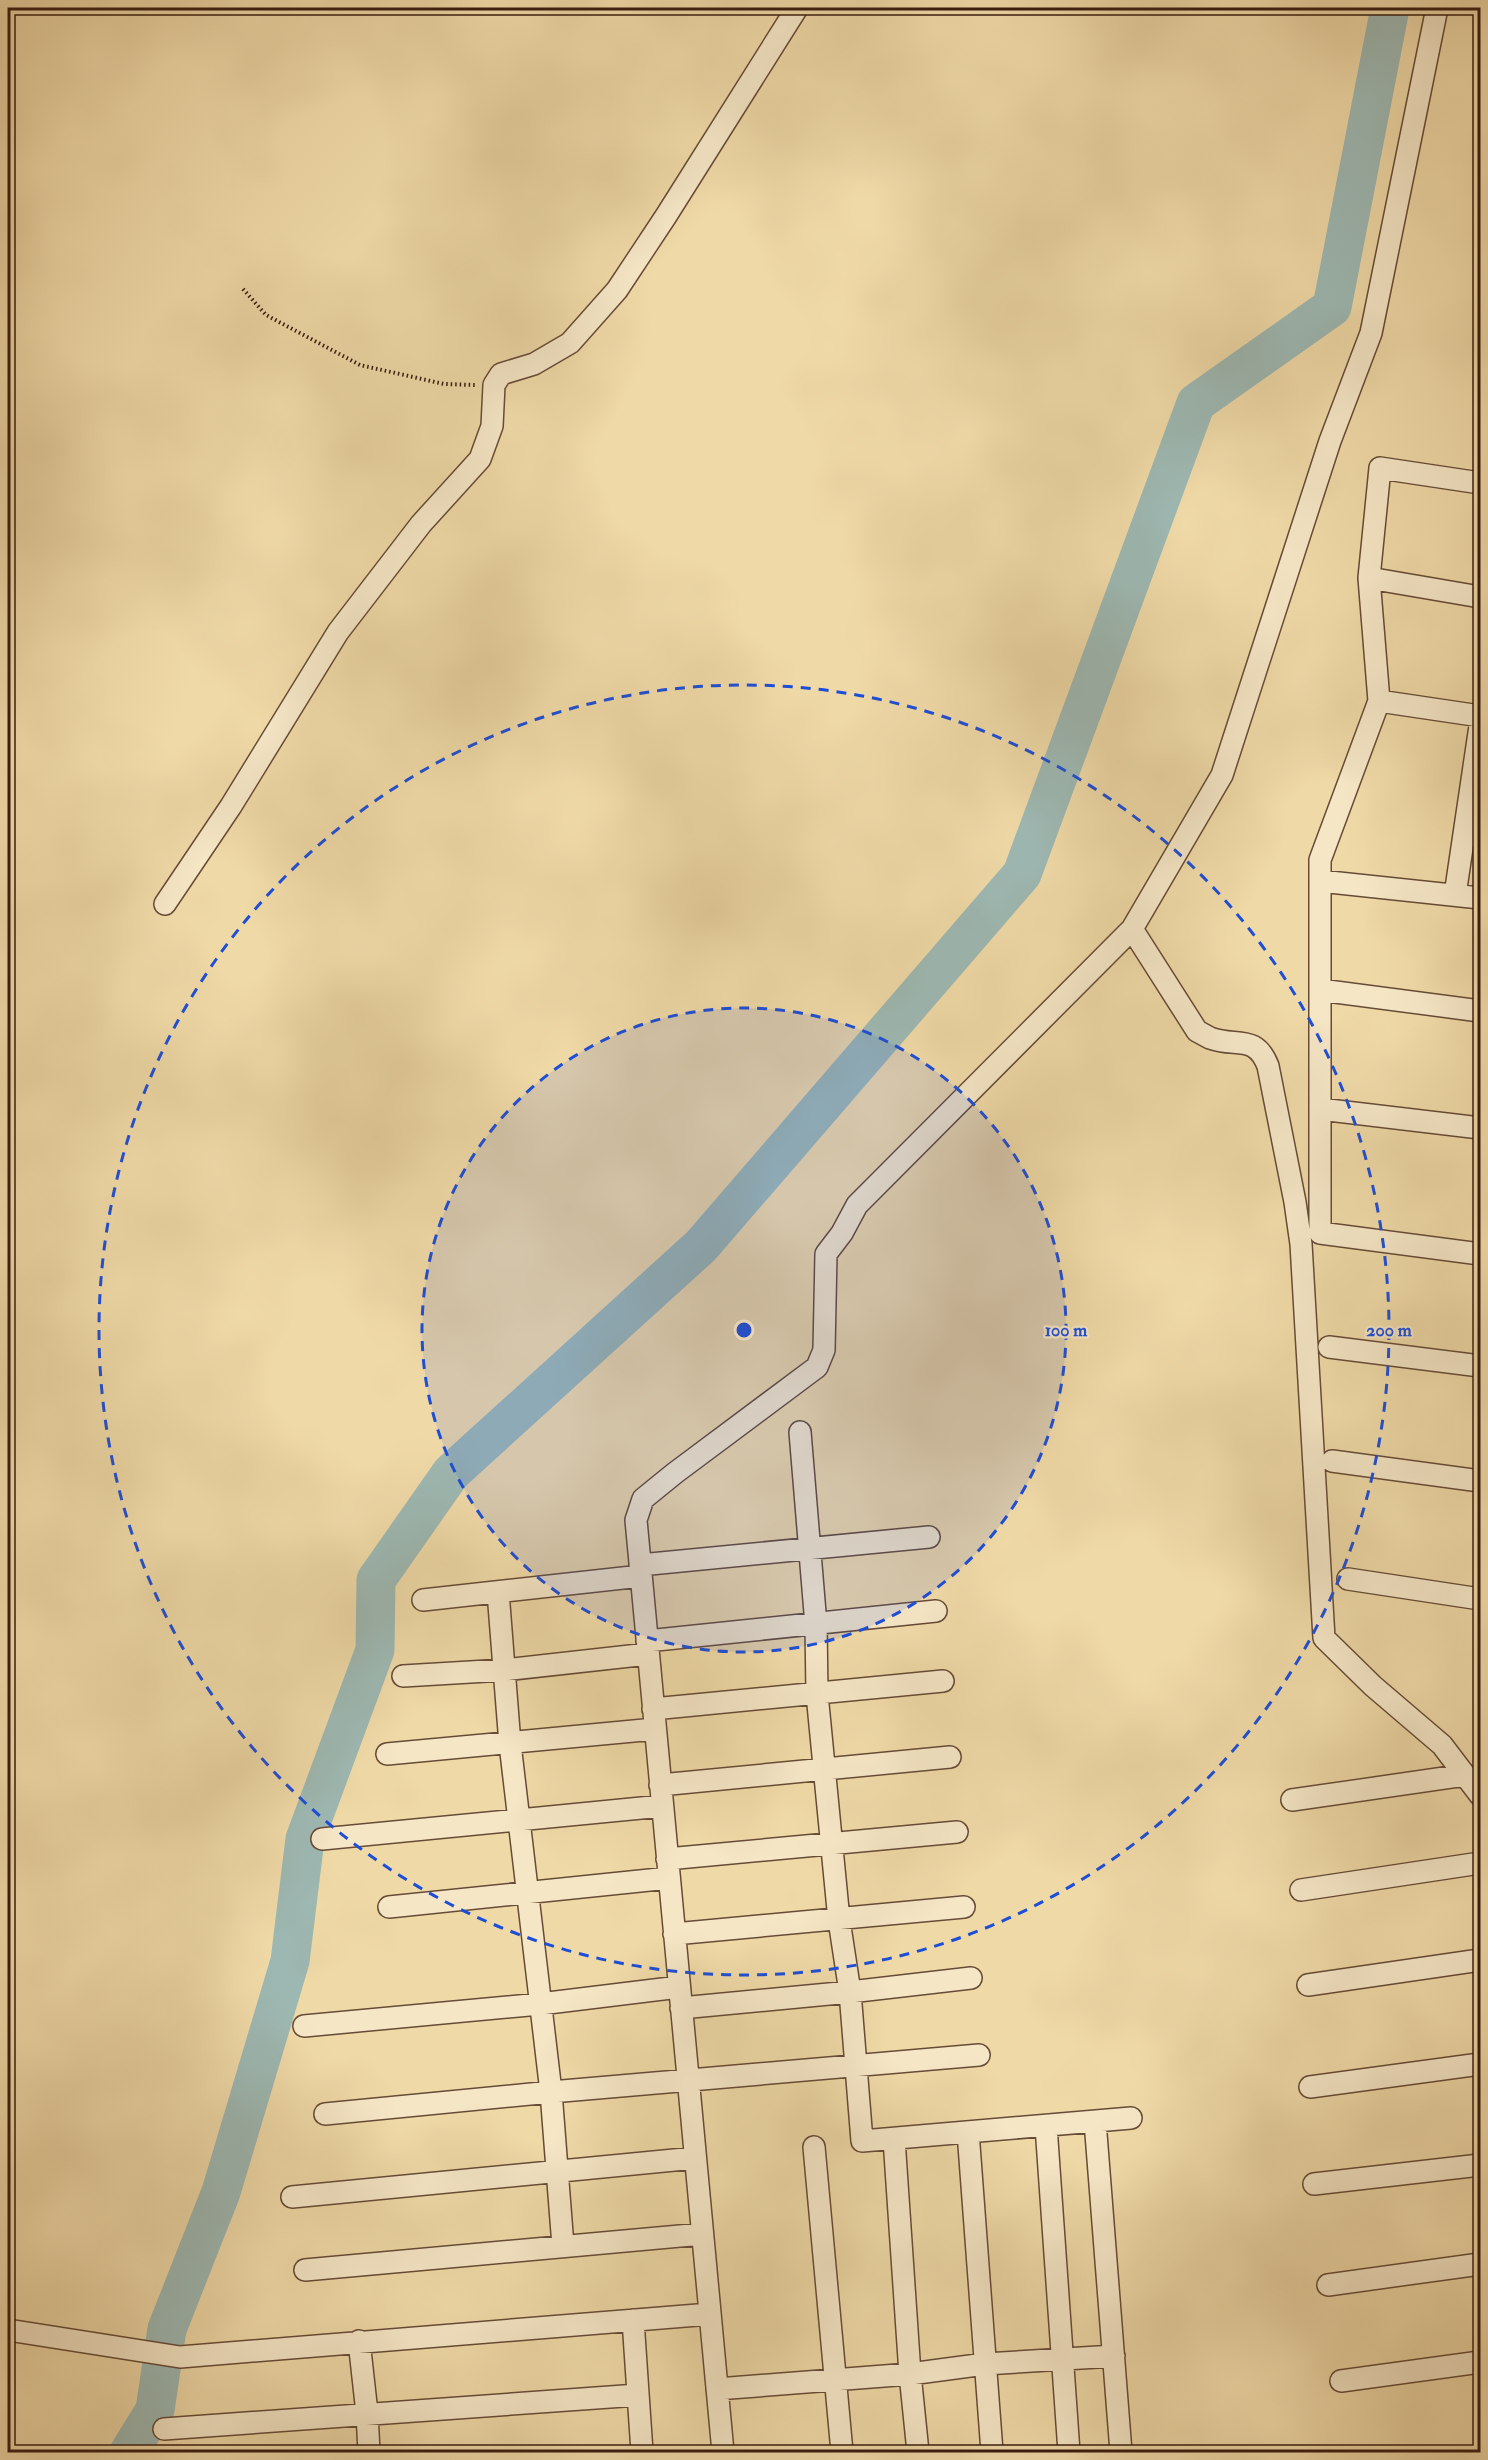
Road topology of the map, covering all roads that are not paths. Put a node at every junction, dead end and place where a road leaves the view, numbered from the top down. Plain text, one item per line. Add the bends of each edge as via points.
1 (797, 8) edge
2 (1437, 8) edge
3 (1480, 483) edge
4 (1369, 578) junction
5 (1480, 597) edge
6 (1379, 701) junction
7 (1480, 716) edge
8 (1480, 726) edge
9 (1320, 881) junction
10 (1455, 895) junction
11 (1480, 898) edge
12 (165, 904) dead end
13 (1131, 929) junction
14 (1320, 990) junction
15 (1480, 1011) edge
16 (1320, 1109) junction
17 (1480, 1128) edge
18 (1480, 1254) edge
19 (1329, 1347) dead end
20 (1480, 1366) edge
21 (800, 1432) dead end
22 (1332, 1461) dead end
23 (1480, 1480) edge
24 (929, 1537) dead end
25 (810, 1548) junction
26 (640, 1571) junction
27 (1348, 1579) dead end
28 (498, 1592) junction
29 (1480, 1599) edge
30 (423, 1600) dead end
31 (936, 1611) dead end
32 (816, 1624) junction
33 (648, 1648) junction
34 (504, 1670) junction
35 (403, 1676) dead end
36 (943, 1682) dead end
37 (817, 1694) junction
38 (654, 1719) junction
39 (510, 1744) junction
40 (387, 1754) dead end
41 (950, 1757) dead end
42 (825, 1770) junction
43 (1465, 1775) junction
44 (661, 1795) junction
45 (1480, 1795) edge
46 (1292, 1800) dead end
47 (519, 1821) junction
48 (957, 1832) dead end
49 (322, 1839) dead end
50 (831, 1845) junction
51 (1480, 1863) edge
52 (668, 1868) junction
53 (1301, 1890) dead end
54 (526, 1893) junction
55 (389, 1907) dead end
56 (964, 1907) dead end
57 (838, 1920) junction
58 (674, 1934) junction
59 (1479, 1965) edge
60 (971, 1978) dead end
61 (1308, 1985) dead end
62 (850, 1992) junction
63 (680, 1998) junction
64 (540, 2004) junction
65 (304, 2026) dead end
66 (979, 2055) dead end
67 (1480, 2064) edge
68 (855, 2066) junction
69 (688, 2080) junction
70 (1310, 2086) dead end
71 (551, 2092) junction
72 (325, 2114) dead end
73 (1131, 2118) dead end
74 (1095, 2121) junction
75 (1046, 2126) junction
76 (968, 2132) junction
77 (894, 2139) junction
78 (814, 2148) dead end
79 (695, 2158) junction
80 (1480, 2165) edge
81 (558, 2172) junction
82 (1314, 2184) dead end
83 (292, 2197) dead end
84 (702, 2234) junction
85 (563, 2246) junction
86 (1480, 2264) edge
87 (304, 2270) dead end
88 (1328, 2285) dead end
89 (710, 2314) junction
90 (633, 2319) junction
91 (8, 2330) edge
92 (359, 2341) junction
93 (1114, 2356) junction
94 (1062, 2358) junction
95 (1480, 2361) edge
96 (985, 2364) junction
97 (910, 2374) junction
98 (836, 2379) junction
99 (1341, 2381) dead end
100 (717, 2389) junction
101 (638, 2395) junction
102 (368, 2413) junction
103 (164, 2429) dead end
104 (369, 2452) edge
105 (642, 2452) edge
106 (723, 2452) edge
107 (842, 2452) edge
108 (918, 2452) edge
109 (992, 2452) edge
110 (1069, 2452) edge
111 (1121, 2452) edge

1 - 12 street via 617,290 570,343 534,364 501,374 494,385 492,426 480,459 421,524 338,632 231,806
2 - 13 street via 1371,333 1330,441 1222,775
3 - 4 street via 1380,468
4 - 5 street
4 - 6 street
6 - 7 street
6 - 9 street via 1320,860
8 - 10 street
9 - 10 street
9 - 14 street
10 - 11 street
13 - 26 street via 857,1205 826,1254 824,1350 817,1367 643,1500 636,1520
13 - 43 street via 1197,1031 1211,1039 1249,1044 1263,1053 1268,1066 1301,1244 1324,1638 1442,1745
14 - 15 street
14 - 16 street
16 - 17 street
16 - 18 street via 1320,1233
19 - 20 street
21 - 25 street
22 - 23 street
24 - 25 street
25 - 26 street
25 - 32 street
26 - 28 street
26 - 33 street
27 - 29 street
28 - 30 street
28 - 34 street
31 - 32 street
32 - 33 street
32 - 37 street
33 - 34 street
33 - 38 street
34 - 35 street
34 - 39 street
36 - 37 street
37 - 38 street
37 - 42 street
38 - 39 street
38 - 44 street
39 - 40 street
39 - 47 street
41 - 42 street
42 - 44 street
42 - 50 street
43 - 45 street
43 - 46 street
44 - 47 street
44 - 52 street
47 - 49 street
47 - 54 street
48 - 50 street
50 - 52 street
50 - 57 street
51 - 53 street
52 - 54 street
52 - 58 street
54 - 55 street
54 - 64 street
56 - 57 street
57 - 58 street
57 - 62 street
58 - 63 street
59 - 61 street
60 - 62 street
62 - 63 street
62 - 68 street
63 - 64 street
63 - 69 street
64 - 65 street
64 - 71 street
66 - 68 street
67 - 70 street
68 - 69 street
68 - 77 street via 862,2141
69 - 71 street
69 - 79 street
71 - 72 street
71 - 81 street
73 - 74 street
74 - 75 street
74 - 93 street
75 - 76 street
75 - 94 street
76 - 77 street
76 - 96 street
77 - 97 street
78 - 98 street
79 - 81 street
79 - 84 street
80 - 82 street
81 - 83 street
81 - 85 street
84 - 85 street
84 - 89 street
85 - 87 street
86 - 88 street
89 - 90 street
89 - 100 street
90 - 92 street
90 - 101 street
91 - 92 street via 180,2357
92 - 102 street
93 - 94 street
93 - 111 street
94 - 96 street
94 - 110 street
95 - 99 street
96 - 97 street
96 - 109 street
97 - 98 street
97 - 108 street
98 - 100 street
98 - 107 street
100 - 106 street
101 - 102 street
101 - 105 street
102 - 103 street
102 - 104 street

